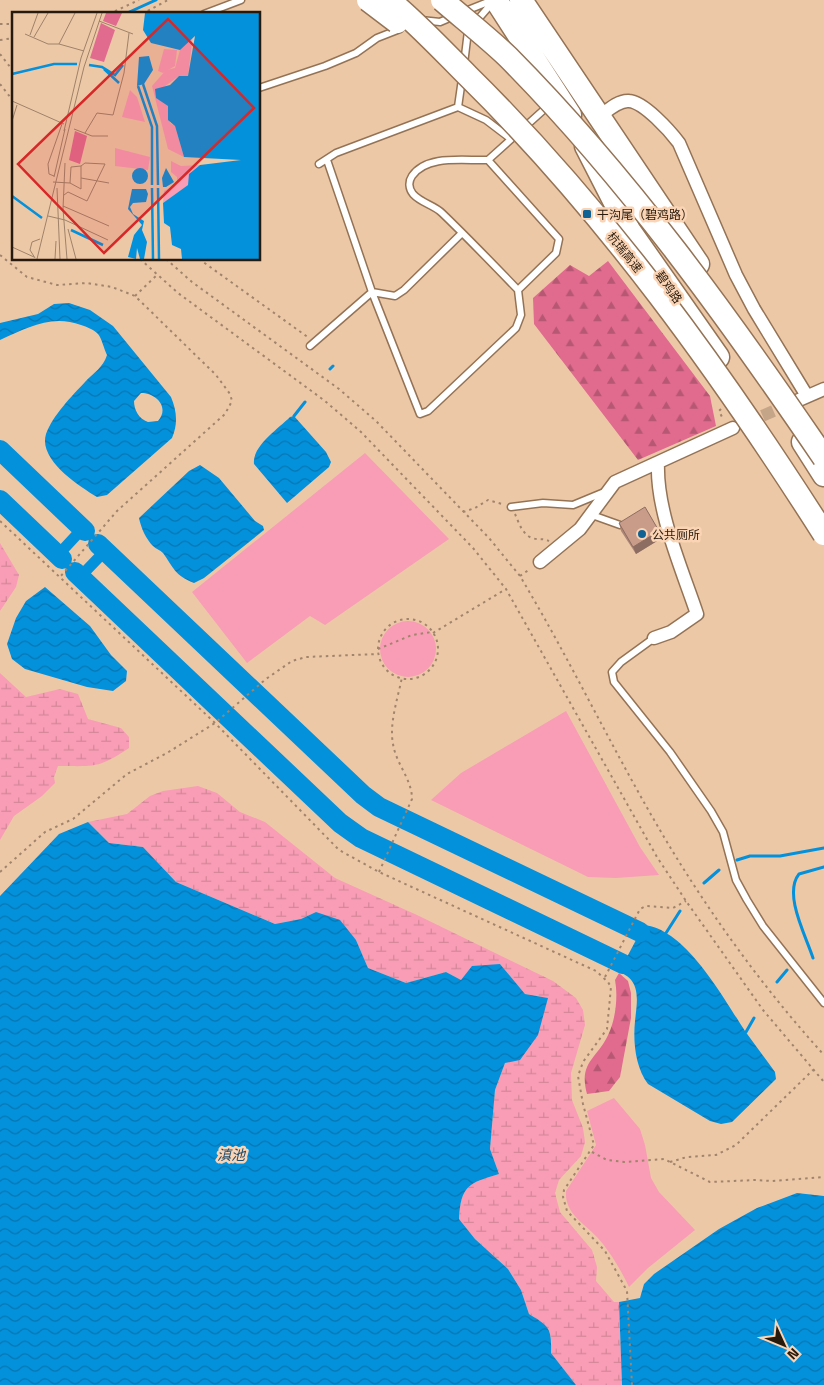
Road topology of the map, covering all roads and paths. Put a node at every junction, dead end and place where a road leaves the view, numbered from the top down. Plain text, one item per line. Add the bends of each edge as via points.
1 (139, 0) edge
2 (168, 0) edge
3 (241, 0) edge
4 (368, 0) edge
5 (389, 0) edge
6 (442, 0) edge
7 (449, 0) edge
8 (495, 0) edge
9 (521, 0) edge
10 (112, 12) edge
11 (146, 12) edge
12 (209, 12) edge
13 (0, 54) edge
14 (506, 56) junction
15 (12, 69) edge
16 (0, 84) edge
17 (260, 88) edge
18 (567, 89) junction
19 (12, 99) edge
20 (458, 107) junction
21 (599, 117) junction
22 (512, 139) junction
23 (326, 160) junction
24 (488, 160) junction
25 (319, 164) dead end
26 (462, 233) junction
27 (0, 255) edge
28 (628, 255) junction
29 (141, 260) edge
30 (167, 260) edge
31 (200, 260) edge
32 (157, 275) junction
33 (518, 290) junction
34 (372, 292) junction
35 (135, 296) junction
36 (312, 344) joint
37 (824, 389) edge
38 (807, 396) junction
39 (792, 403) tunnel mouth
40 (734, 428) tunnel mouth
41 (824, 458) edge
42 (658, 463) junction
43 (824, 475) edge
44 (615, 482) junction
45 (511, 507) junction
46 (463, 512) junction
47 (592, 515) junction
48 (824, 515) edge
49 (0, 521) edge
50 (620, 525) edge
51 (824, 534) edge
52 (540, 562) joint
53 (60, 577) junction
54 (506, 589) junction
55 (433, 633) junction
56 (654, 638) joint
57 (378, 649) junction
58 (378, 654) junction
59 (402, 678) junction
60 (215, 723) junction
61 (0, 872) edge
62 (379, 872) junction
63 (686, 901) junction
64 (605, 978) junction
65 (824, 1003) edge
66 (824, 1055) edge
67 (813, 1070) junction
68 (824, 1082) edge
69 (592, 1152) junction
70 (670, 1162) junction
71 (824, 1177) edge
72 (632, 1385) edge

1 - 10 path
2 - 11 path
3 - 12 lane
4 - 28 highway, bridge via 451,71
5 - 28 highway, 杭瑞高速, bridge via 517,125
6 - 14 highway, bridge
7 - 14 highway, bridge
8 - 17 lane via 440,22 421,20 376,38 356,53
8 - 18 highway, 碧鸡路
8 - 20 lane via 468,31
9 - 18 highway, 碧鸡路
13 - 15 path
14 - 41 highway, bridge via 639,203 756,359
16 - 19 path
18 - 21 highway, 碧鸡路
18 - 22 lane
18 - 48 highway, 碧鸡路 via 629,230 760,416
20 - 22 lane via 486,120
20 - 23 lane via 336,153
21 - 38 street via 618,103 639,104 679,143 736,275
21 - 43 highway, 碧鸡路 via 706,277
22 - 24 lane
23 - 25 lane
23 - 34 lane
24 - 26 lane via 429,164 410,178 409,185 414,194 440,211
24 - 33 lane via 558,238 556,253
26 - 33 lane
26 - 34 lane via 395,296
27 - 35 path via 27,277 57,285 87,283 112,286
28 - 51 highway, 杭瑞高速, bridge via 731,392
29 - 32 path
30 - 46 path via 198,287 339,389 376,421
31 - 36 path
32 - 35 path
32 - 54 path via 325,401 361,432 473,548
33 - 34 lane via 521,315 516,328 428,411 420,414
34 - 36 lane
35 - 53 path via 216,375 232,401 230,408 118,511
37 - 38 street
38 - 39 street
40 - 42 street
42 - 44 street
42 - 56 street via 666,516 697,614 671,632
44 - 45 lane via 598,497 572,505 543,503
44 - 47 street
45 - 46 path via 488,500
45 - 52 path via 524,533 551,542
46 - 66 path via 520,576 696,888 775,1000
47 - 50 lane
47 - 52 street
49 - 53 path
53 - 60 path
54 - 55 path
54 - 63 path via 652,850
55 - 57 path via 412,635
55 - 57 path via 421,622 402,620 386,629
55 - 59 path via 438,649 430,668 419,676
56 - 65 lane via 621,662 612,672 614,682 711,810 723,832 736,880 747,900 763,926
57 - 58 path
58 - 59 path via 388,670
58 - 60 path via 306,657 292,661
59 - 62 path via 392,732 393,745 412,787 412,800
60 - 61 path via 127,774 73,819 45,832
60 - 62 path via 339,850
62 - 64 path via 596,971
63 - 64 path via 673,908 646,906 636,914
63 - 67 path via 763,1010
64 - 69 path via 611,993 607,1029 583,1062 578,1076 594,1145
67 - 68 path
67 - 70 path via 736,1145 716,1154
69 - 70 path via 607,1160 664,1159
69 - 72 path via 564,1190 563,1197 567,1211 605,1251 627,1291
70 - 71 path via 710,1182

